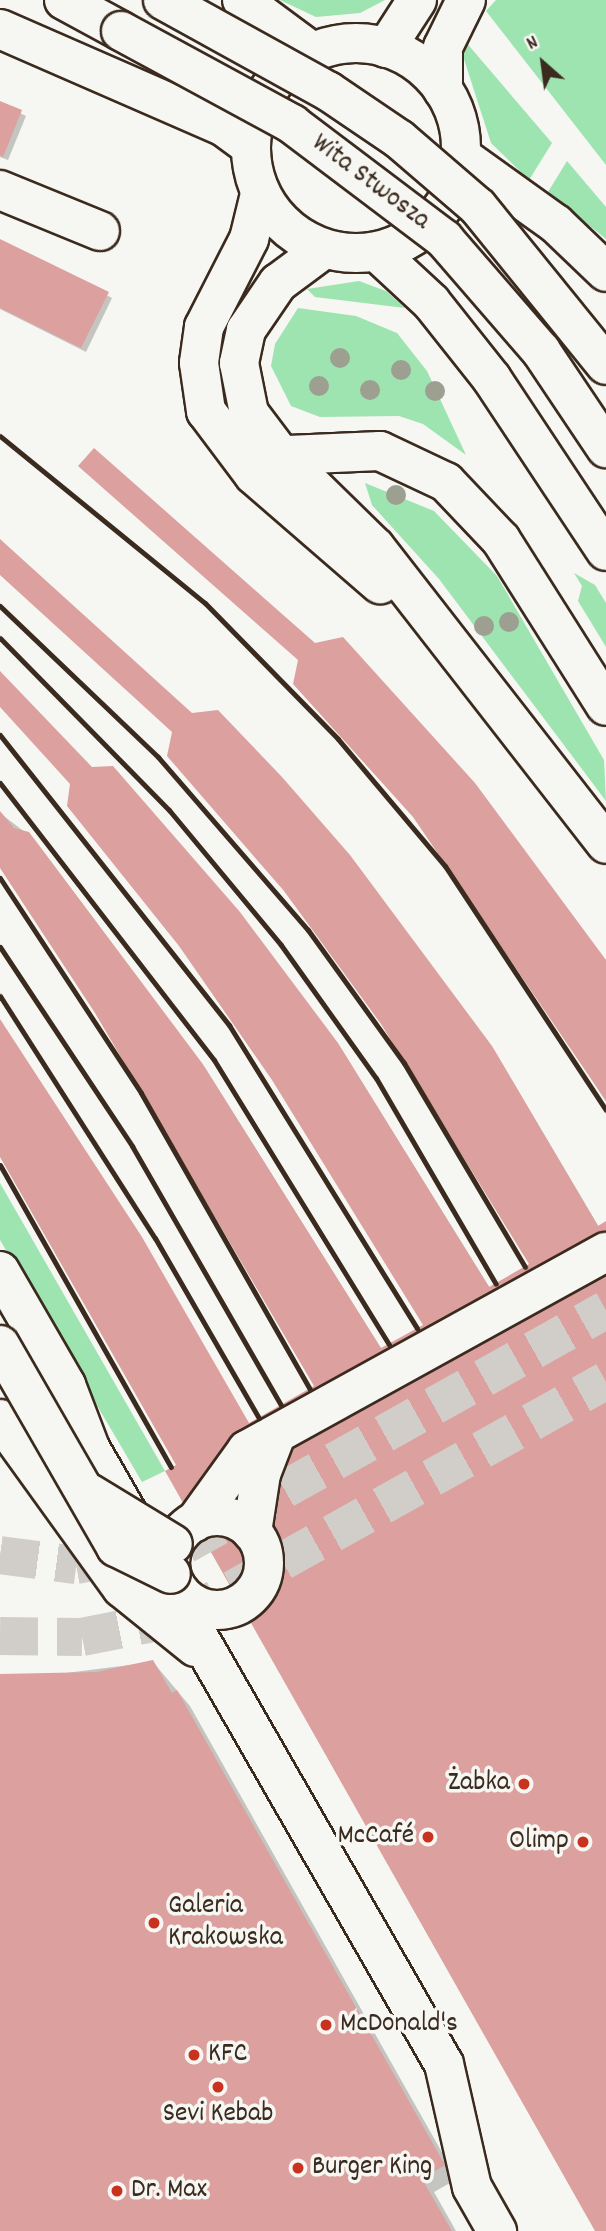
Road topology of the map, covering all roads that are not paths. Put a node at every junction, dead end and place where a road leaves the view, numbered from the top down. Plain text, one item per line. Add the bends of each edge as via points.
1 (64, 0) edge
2 (163, 0) edge
3 (242, 0) edge
4 (417, 0) edge
5 (466, 0) edge
6 (0, 29) edge
7 (386, 48) junction
8 (312, 52) junction
9 (443, 90) junction
10 (250, 146) junction
11 (461, 156) junction
12 (0, 190) edge
13 (260, 194) junction
14 (100, 231) dead end
15 (324, 249) junction
16 (377, 252) junction
17 (606, 272) edge
18 (606, 365) edge
19 (606, 448) edge
20 (233, 452) junction
21 (280, 454) junction
22 (606, 551) edge
23 (453, 644) junction
24 (606, 706) edge
25 (606, 844) edge
26 (606, 1252) edge
27 (0, 1271) edge
28 (36, 1334) junction
29 (0, 1345) edge
30 (0, 1380) edge
31 (0, 1419) edge
32 (274, 1440) junction
33 (252, 1532) junction
34 (180, 1547) junction
35 (212, 1661) junction
36 (497, 2231) edge

1 - 19 main road, Wita Stwosza, bridge via 292,124 444,239 541,351
2 - 18 main road, Wita Stwosza, bridge via 328,91 399,139 478,207
3 - 8 main road
4 - 7 main road
5 - 9 main road via 443,47
6 - 10 main road via 223,127
7 - 8 main road via 362,43
7 - 9 main road via 410,58
8 - 10 main road via 268,90
9 - 11 main road via 457,122
10 - 13 main road
11 - 16 main road via 453,189 435,218 408,240
11 - 17 main road via 556,224
12 - 14 main road
13 - 15 main road via 299,237
13 - 20 main road via 249,239 209,311 200,348 206,411
15 - 16 main road
15 - 21 main road via 278,283 240,347 246,405
16 - 22 main road, Wita Stwosza via 431,302 484,368
20 - 21 main road
20 - 23 main road
21 - 23 main road via 375,547
21 - 24 main road via 380,452 446,482 509,551
23 - 25 main road
26 - 32 main road
27 - 28 main road
28 - 30 main road via 27,1368
28 - 35 main road via 66,1384 90,1448
29 - 34 main road, bridge via 78,1484 114,1513
31 - 35 main road via 122,1588
32 - 33 main road via 261,1474
32 - 34 main road via 247,1450
33 - 34 main road via 225,1517
33 - 34 main road via 263,1571 239,1605 201,1608 181,1594
35 - 36 main road via 444,2064 472,2187

